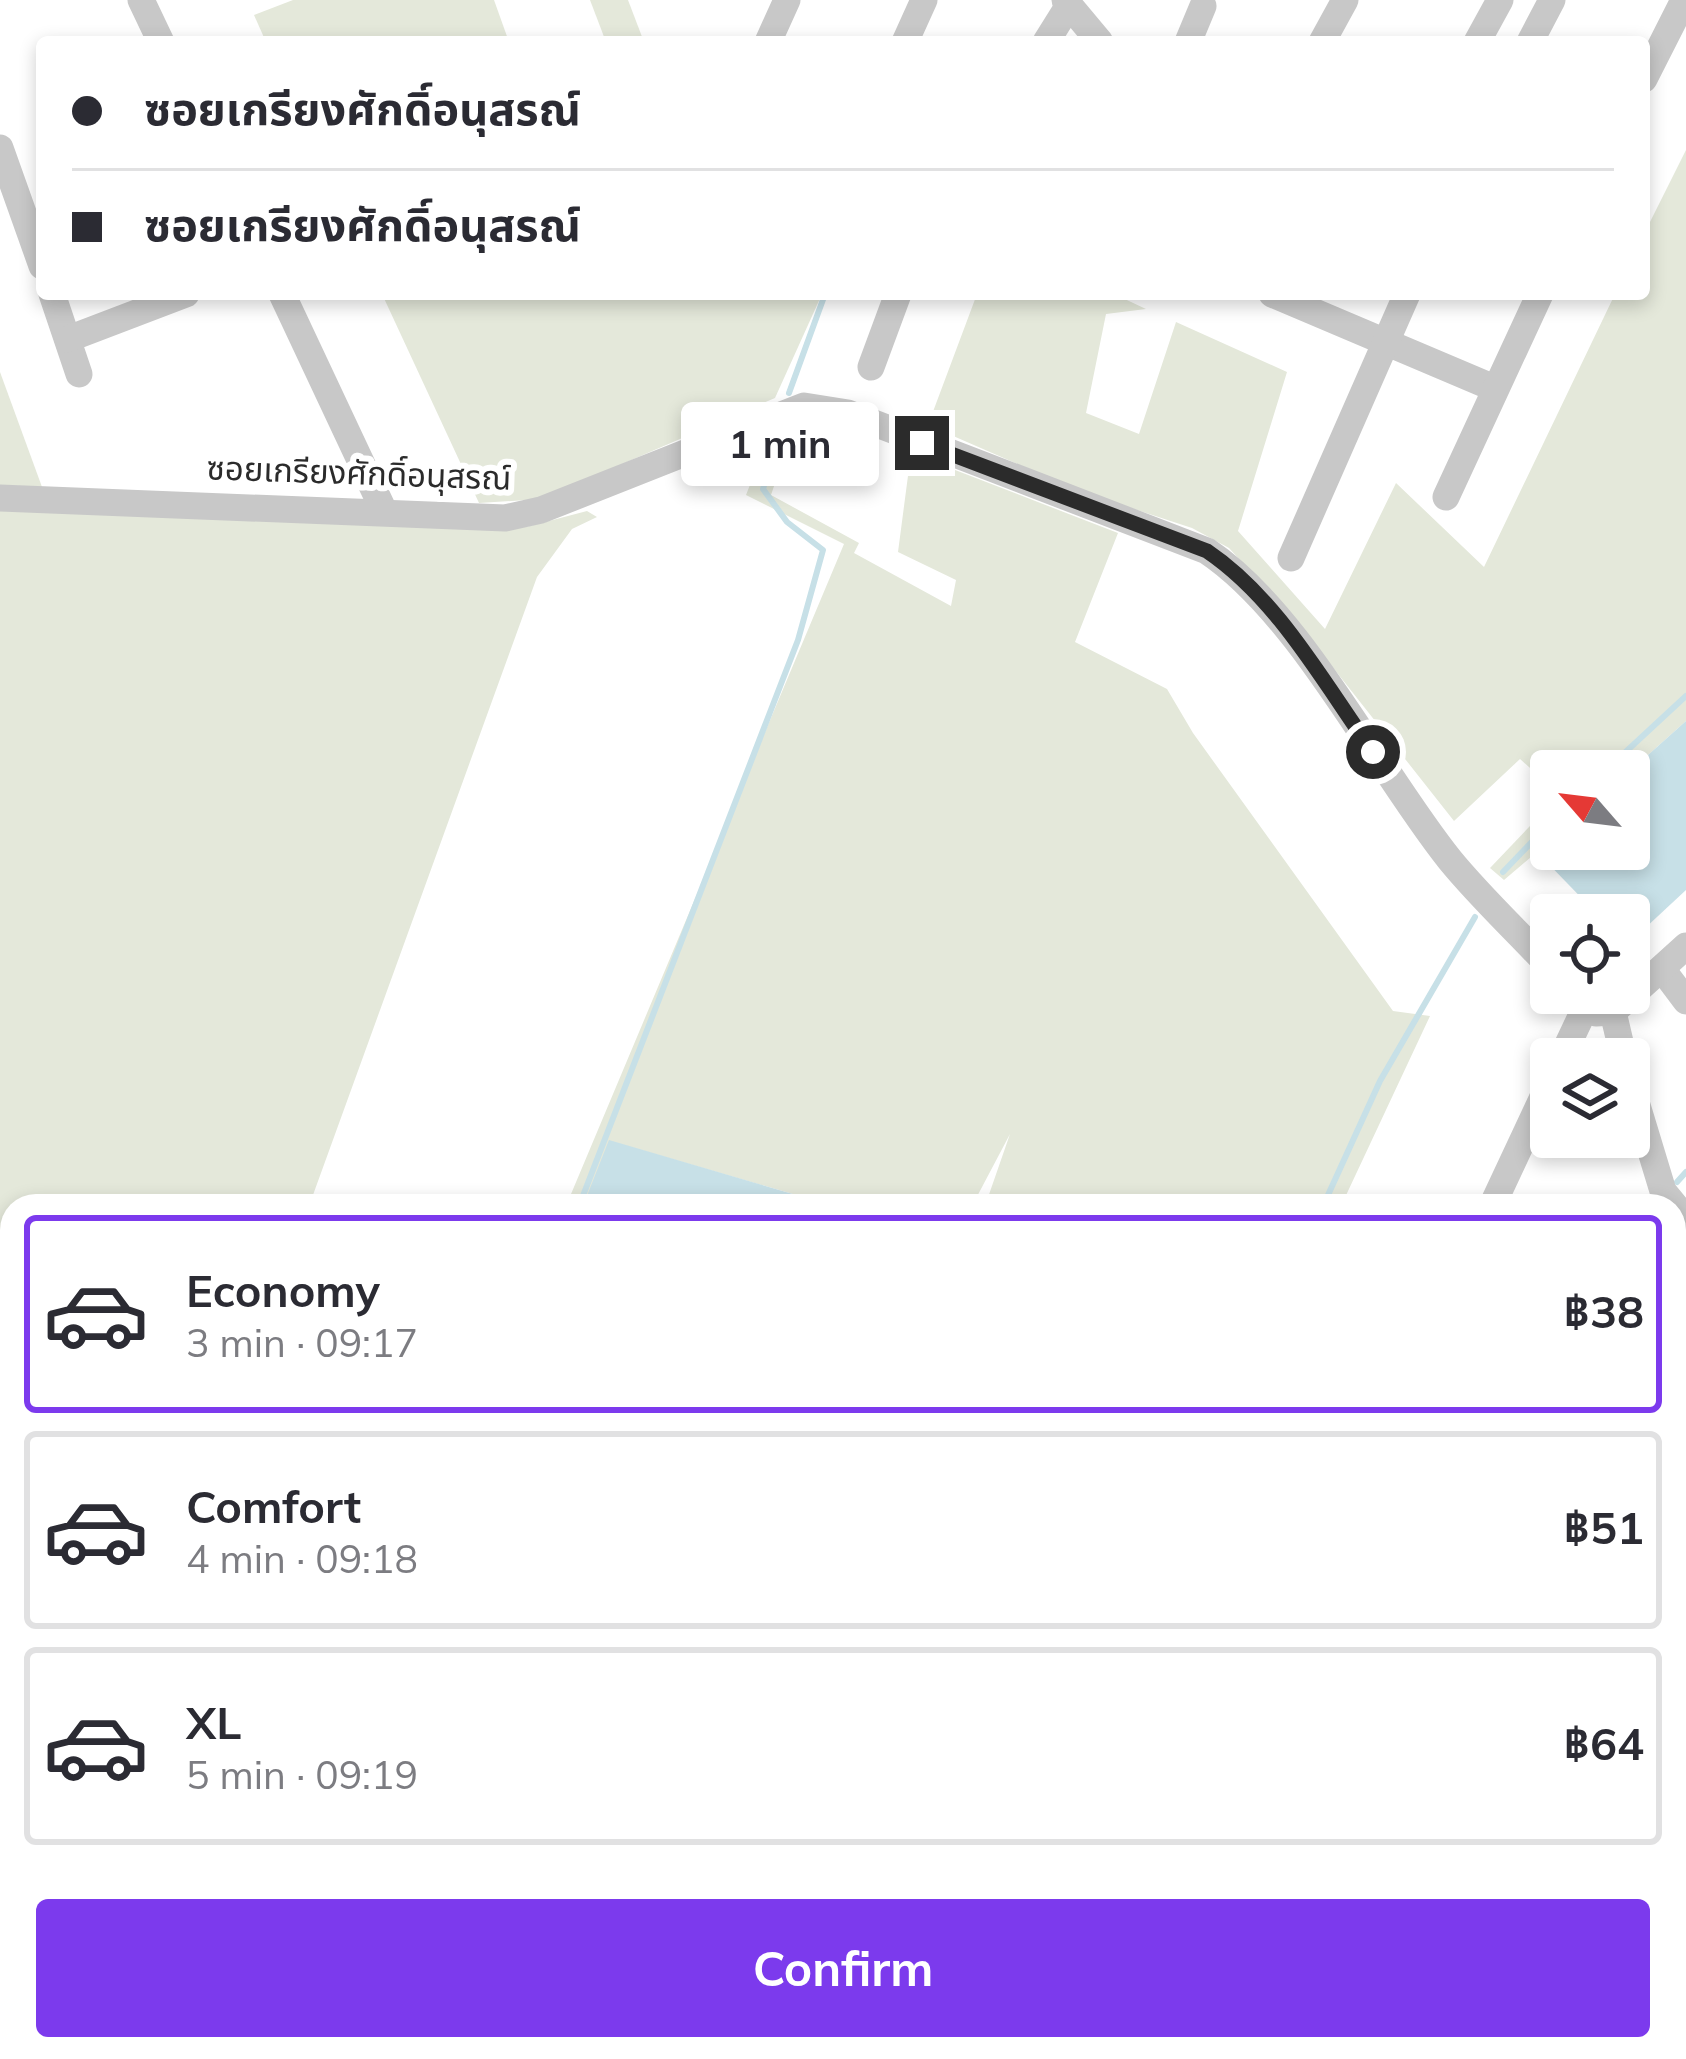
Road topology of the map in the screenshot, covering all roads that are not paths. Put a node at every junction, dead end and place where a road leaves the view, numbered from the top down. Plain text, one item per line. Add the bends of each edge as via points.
1 (141, 0) edge
2 (787, 0) edge
3 (924, 0) edge
4 (1345, 0) edge
5 (1500, 0) edge
6 (1552, 0) edge
7 (1684, 0) edge
8 (1067, 2) edge
9 (1203, 6) dead end
10 (158, 36) edge
11 (771, 36) edge
12 (908, 36) edge
13 (1049, 36) edge
14 (1095, 36) edge
15 (1190, 36) edge
16 (1325, 36) edge
17 (1480, 36) edge
18 (1533, 36) edge
19 (1650, 67) edge
20 (0, 148) edge
21 (36, 249) edge
22 (54, 300) edge
23 (171, 300) edge
24 (285, 300) edge
25 (896, 300) edge
26 (1286, 300) edge
27 (1404, 300) edge
28 (1537, 300) edge
29 (68, 340) junction
30 (1384, 343) junction
31 (871, 367) dead end
32 (80, 374) dead end
33 (1494, 388) junction
34 (0, 497) edge
35 (1446, 497) dead end
36 (383, 509) junction
37 (1291, 558) dead end
38 (1530, 946) edge
39 (1686, 946) edge
40 (1662, 969) junction
41 (1650, 975) edge
42 (1686, 1001) edge
43 (1530, 1125) edge
44 (1650, 1148) edge
45 (1498, 1194) edge
46 (1665, 1194) edge

1 - 10 street
2 - 11 street
3 - 12 street
4 - 16 street
5 - 17 street
6 - 18 street
7 - 19 street
8 - 13 street
8 - 14 street
9 - 15 street
20 - 21 street
22 - 29 street
23 - 29 street
24 - 36 street
25 - 31 street
26 - 30 street
27 - 30 street
28 - 33 street
29 - 32 street
30 - 33 street
30 - 37 street
33 - 35 street
34 - 36 street, ซอยเกรียงศักดิ์อนุสรณ์
36 - 38 street, ซอยเกรียงศักดิ์อนุสรณ์ via 505,518 541,510 804,406 822,406 1207,551 1268,605 1451,862
39 - 40 street
40 - 41 street
40 - 42 street
43 - 45 street
44 - 46 street

